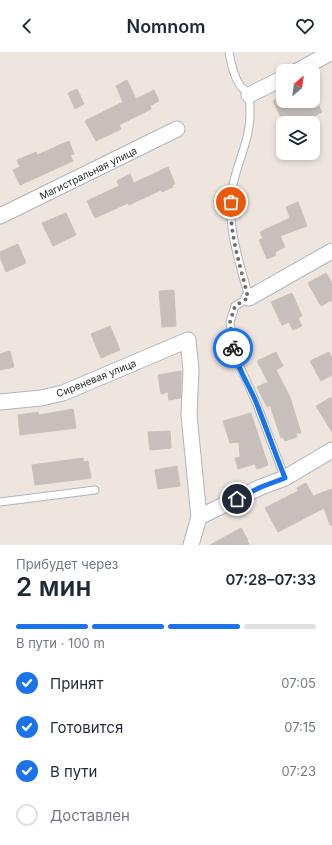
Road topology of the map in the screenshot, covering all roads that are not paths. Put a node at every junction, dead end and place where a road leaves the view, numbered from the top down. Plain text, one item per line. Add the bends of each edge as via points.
1 (229, 52) edge
2 (332, 52) edge
3 (310, 64) edge
4 (276, 82) edge
5 (249, 95) junction
6 (177, 130) dead end
7 (0, 216) edge
8 (332, 251) edge
9 (248, 298) junction
10 (0, 402) edge
11 (332, 450) edge
12 (285, 478) junction
13 (95, 490) dead end
14 (0, 502) edge
15 (200, 517) junction
16 (191, 545) edge

1 - 5 lane via 231,67 239,84
2 - 3 street
4 - 5 street
5 - 9 lane via 249,134 235,177 230,213
6 - 7 street, Магистральная улица
8 - 9 street
9 - 12 lane via 235,306 230,322 235,359 256,402
10 - 15 street, Сиреневая улица via 63,393 188,340 192,370 189,416
11 - 12 street
12 - 15 street
13 - 14 lane
15 - 16 street

